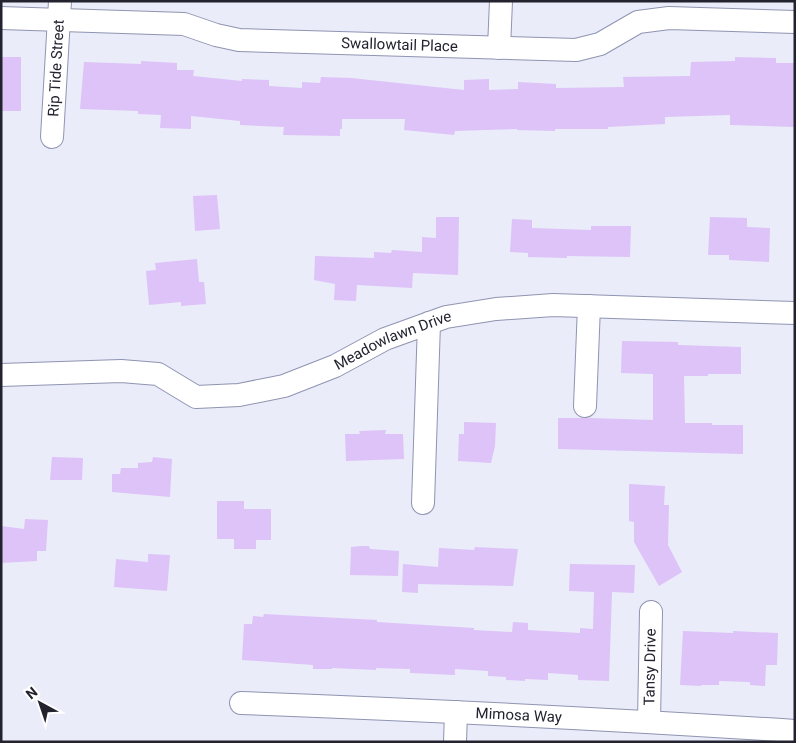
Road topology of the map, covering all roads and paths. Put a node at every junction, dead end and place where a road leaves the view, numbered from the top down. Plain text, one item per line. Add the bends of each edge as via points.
1 (501, 1) edge
2 (60, 11) edge
3 (1, 18) edge
4 (795, 22) edge
5 (499, 48) junction
6 (52, 137) dead end
7 (589, 306) junction
8 (795, 313) edge
9 (429, 323) junction
10 (1, 375) edge
11 (585, 406) dead end
12 (423, 503) dead end
13 (651, 612) dead end
14 (241, 703) dead end
15 (456, 712) junction
16 (650, 722) junction
17 (795, 731) edge
18 (455, 742) edge

1 - 5 street
2 - 3 street, Swallowtail Place
2 - 5 street, Swallowtail Place via 184,24 239,40
2 - 6 street, Rip Tide Street
4 - 5 street, Swallowtail Place via 669,18 638,22 600,44 576,50
7 - 8 street, Meadowlawn Drive
7 - 9 street, Meadowlawn Drive via 496,308
7 - 11 street
9 - 10 street, Meadowlawn Drive via 385,339 335,366 284,386 239,395 196,397 158,374 121,371
9 - 12 street
13 - 16 street, Tansy Drive
14 - 15 street, Mimosa Way
15 - 16 street, Mimosa Way
15 - 18 street
16 - 17 street, Mimosa Way

